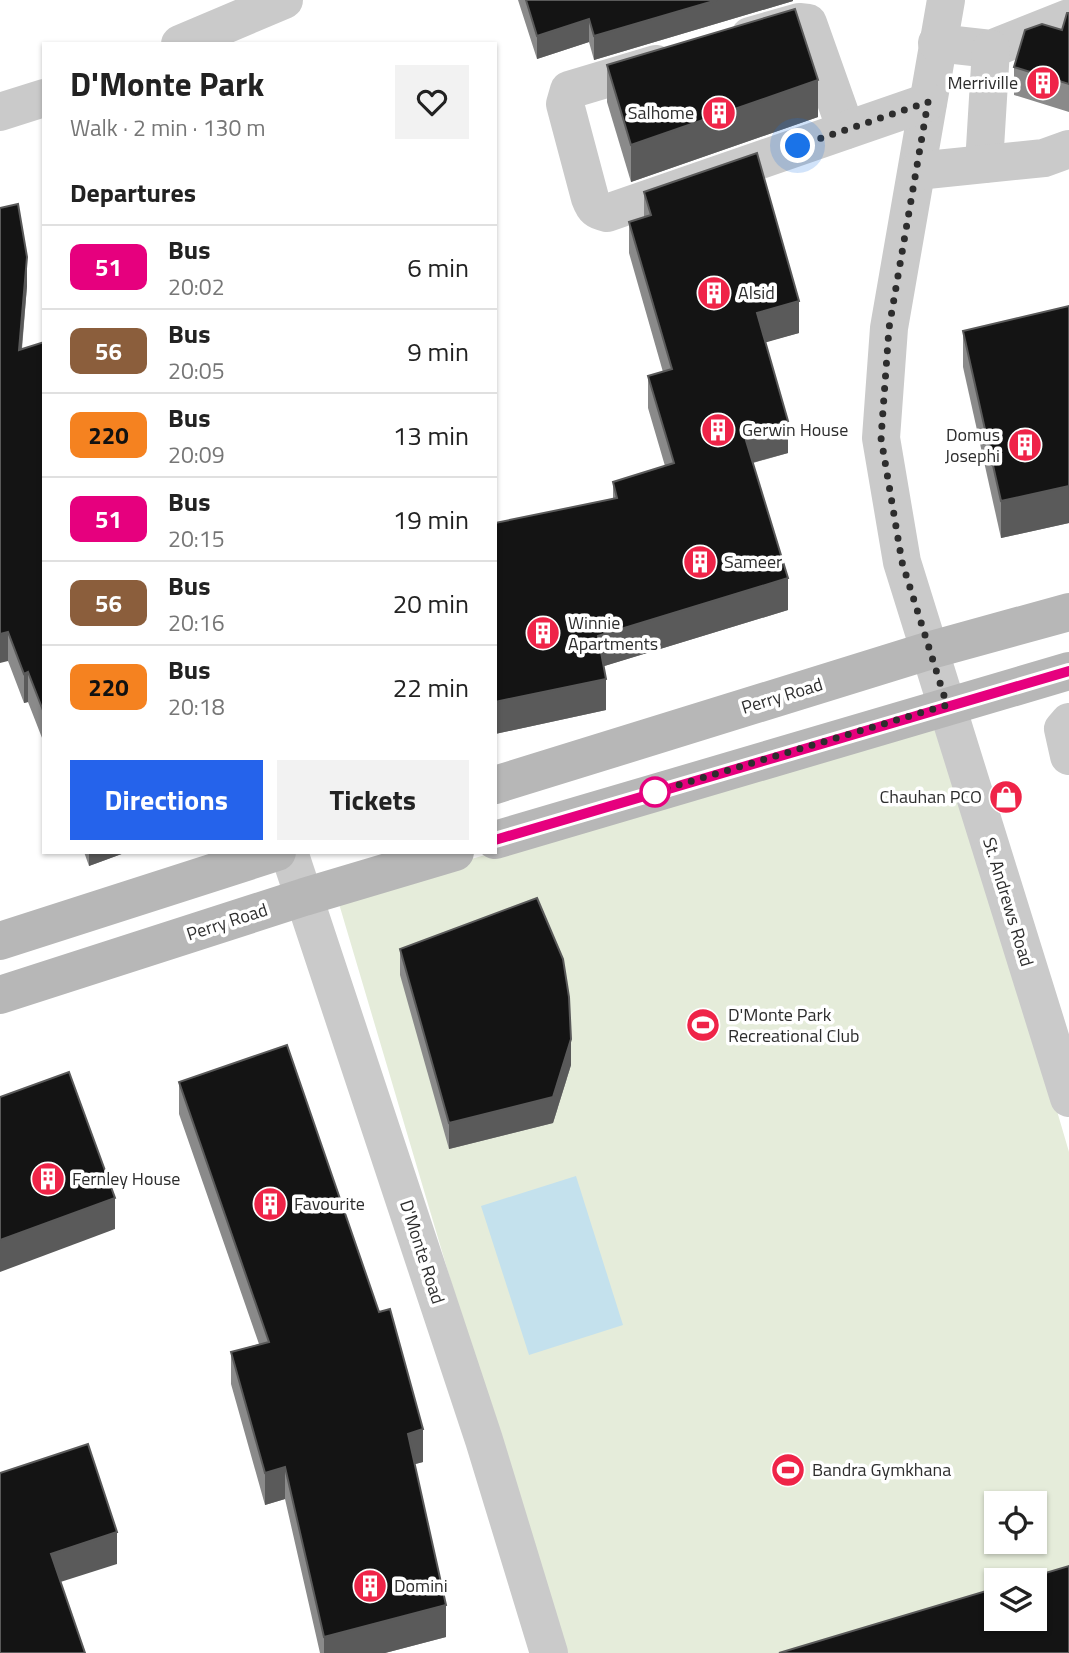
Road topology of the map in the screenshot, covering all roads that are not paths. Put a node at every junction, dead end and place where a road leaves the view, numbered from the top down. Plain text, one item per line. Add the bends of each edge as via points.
1 (284, 0) edge
2 (946, 0) edge
3 (1069, 18) edge
4 (185, 42) edge
5 (937, 43) junction
6 (991, 49) junction
7 (42, 99) edge
8 (928, 102) junction
9 (0, 112) edge
10 (846, 130) junction
11 (1069, 149) edge
12 (984, 164) junction
13 (917, 171) junction
14 (1069, 612) edge
15 (931, 650) junction
16 (1069, 671) edge
17 (947, 705) junction
18 (1069, 722) edge
19 (1069, 755) edge
20 (497, 784) edge
21 (497, 839) edge
22 (271, 854) edge
23 (290, 854) edge
24 (448, 854) edge
25 (304, 897) junction
26 (0, 942) edge
27 (0, 995) edge
28 (1056, 1007) edge
29 (1069, 1098) edge
30 (549, 1653) edge

1 - 4 street
2 - 5 street, St. Andrews Road
3 - 6 street
5 - 6 street
5 - 8 street, St. Andrews Road
6 - 12 street
7 - 9 street
8 - 10 street
8 - 13 street, St. Andrews Road
10 - 10 street via 607,213 598,212 590,198 566,94 808,23
11 - 12 street via 1044,158
12 - 13 street
13 - 15 street, St. Andrews Road via 889,328 881,438 902,562
14 - 15 main road, Perry Road
15 - 17 street, St. Andrews Road
15 - 20 main road, Perry Road
16 - 17 main road
17 - 21 main road
17 - 28 street, St. Andrews Road
18 - 19 street via 1063,729
22 - 26 main road
23 - 25 street, D'Monte Road
24 - 25 main road, Perry Road
25 - 27 main road, Perry Road
25 - 30 street, D'Monte Road via 484,1440
28 - 29 street, St. Andrews Road

